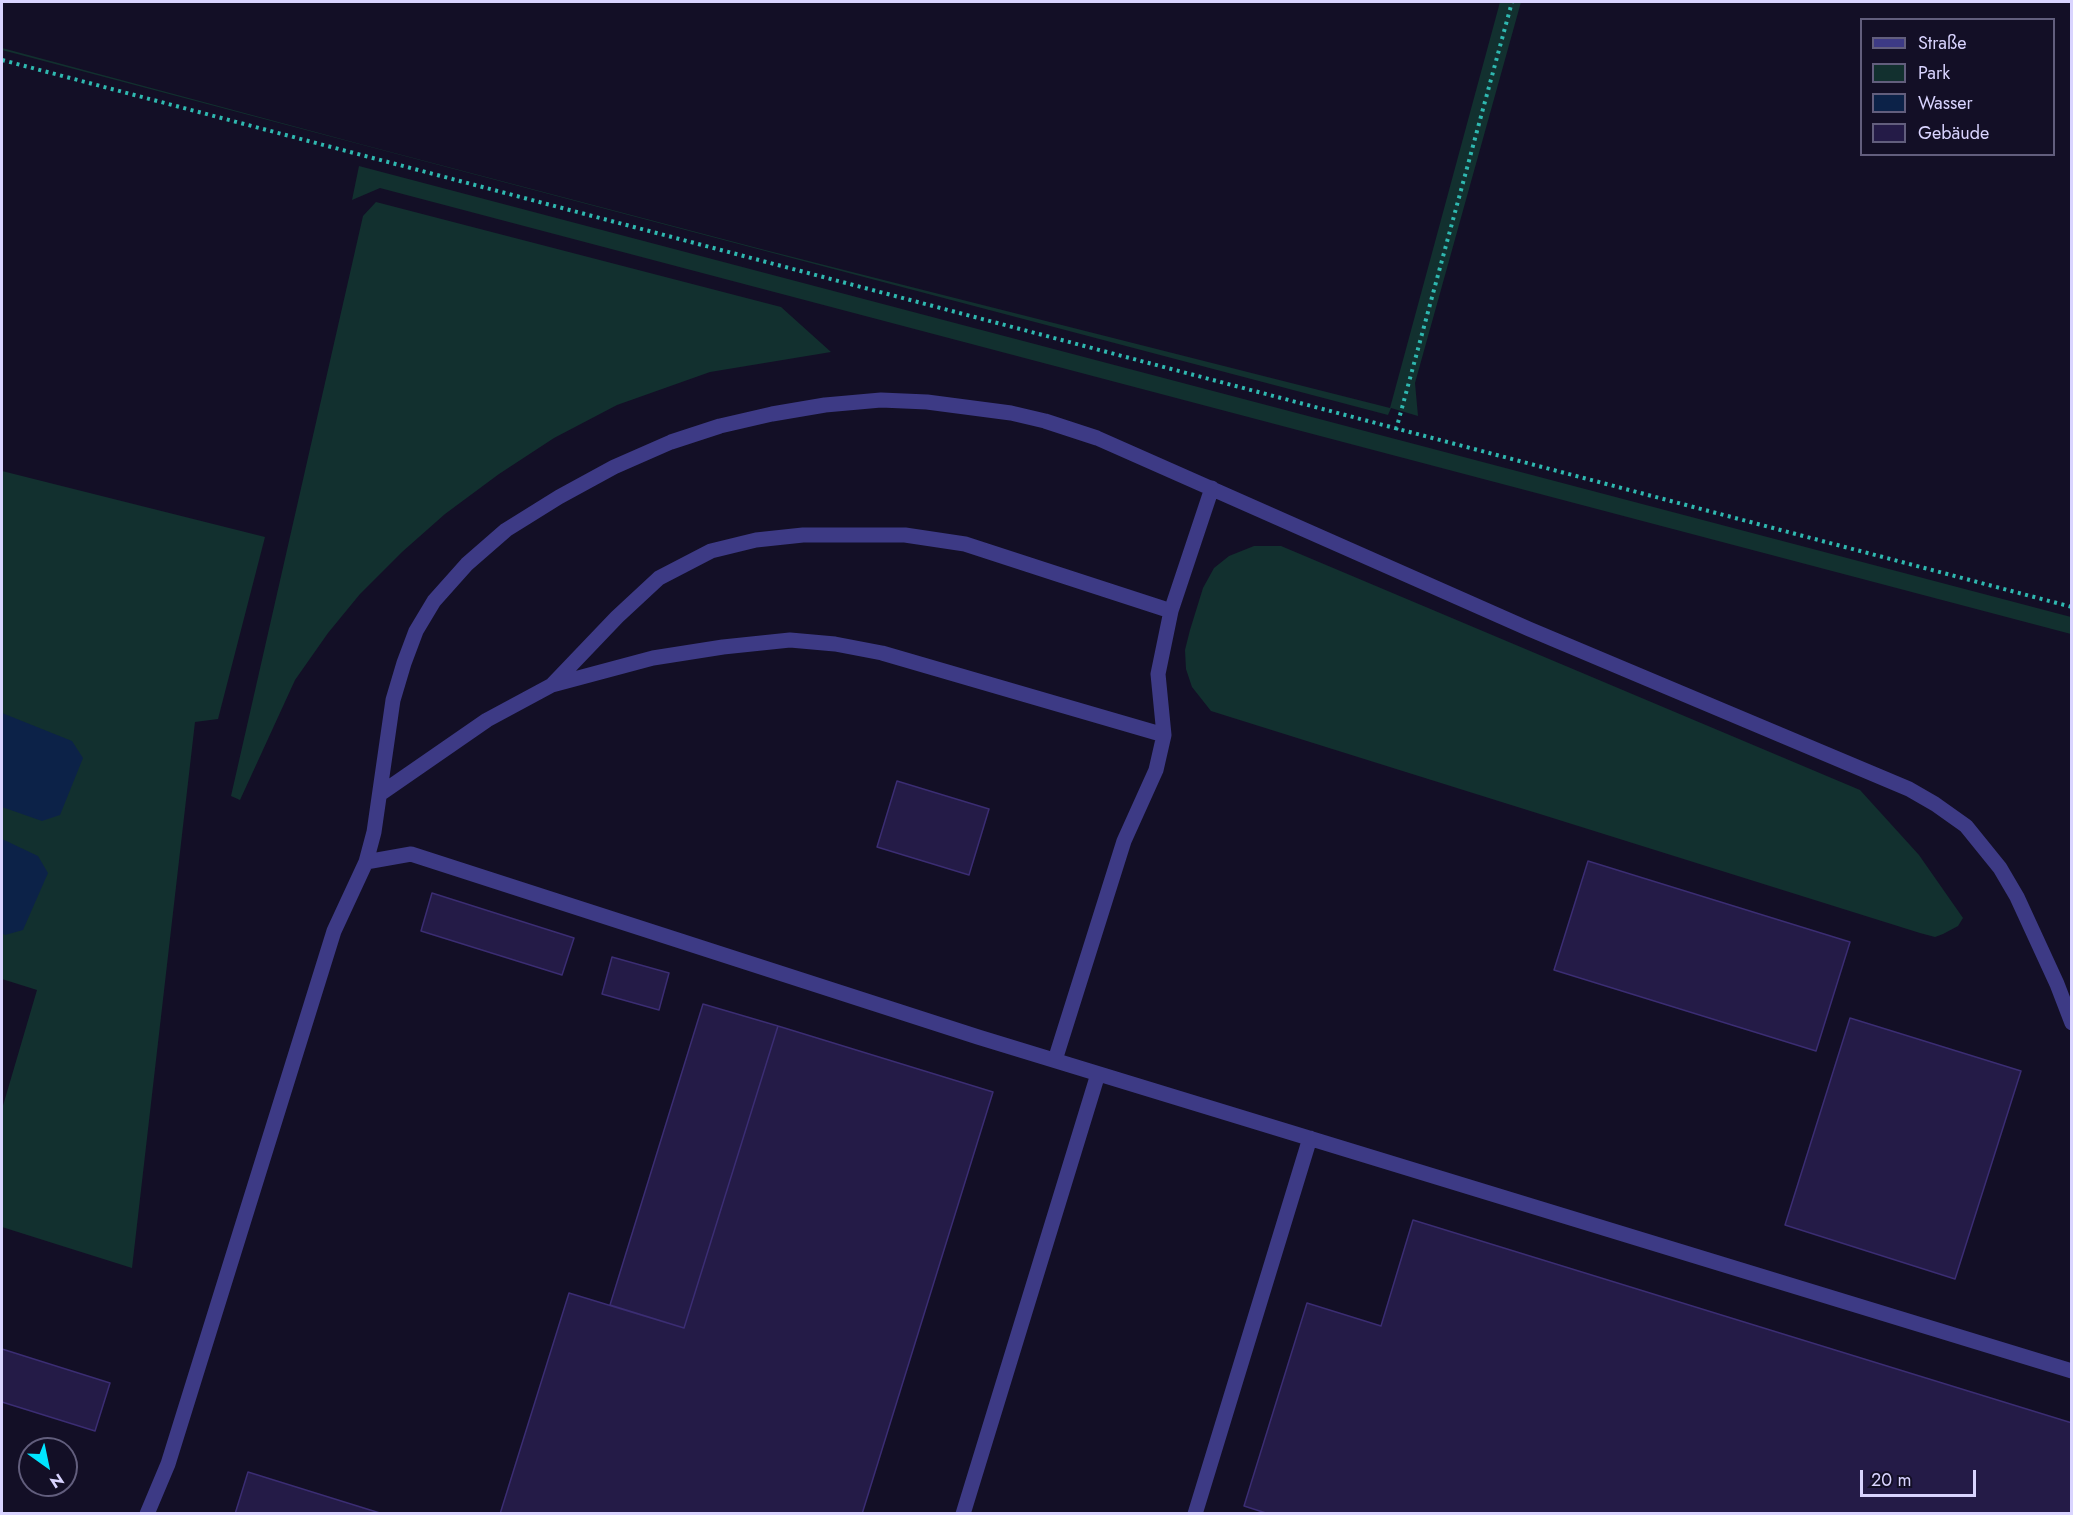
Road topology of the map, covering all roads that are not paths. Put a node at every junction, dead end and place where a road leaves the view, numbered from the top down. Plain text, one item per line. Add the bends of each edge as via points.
1 (1212, 488) junction
2 (1171, 611) junction
3 (552, 685) junction
4 (1164, 735) junction
5 (380, 794) junction
6 (366, 862) junction
7 (2072, 1023) edge
8 (1055, 1060) junction
9 (1098, 1074) junction
10 (1310, 1138) junction
11 (2072, 1371) edge
12 (147, 1514) edge
13 (963, 1514) edge
14 (1195, 1514) edge

1 - 2 lane
1 - 5 lane via 1097,438 1045,421 927,402 881,400 825,405 720,426 671,442 614,467 506,530 467,564 434,601 416,631 393,700
1 - 7 lane via 1528,629 1909,789 1935,804 1966,826 2000,868 2017,897
2 - 3 lane via 965,544 905,535 803,535 756,540 711,551 659,578
2 - 4 lane via 1158,674
3 - 4 lane via 653,658 790,640 882,653
3 - 5 lane via 487,720
4 - 8 lane via 1149,787 1124,841
5 - 6 lane
6 - 8 lane via 411,854
6 - 12 lane via 334,931 172,1453
8 - 9 lane
9 - 10 lane
9 - 13 lane
10 - 11 lane
10 - 14 lane

